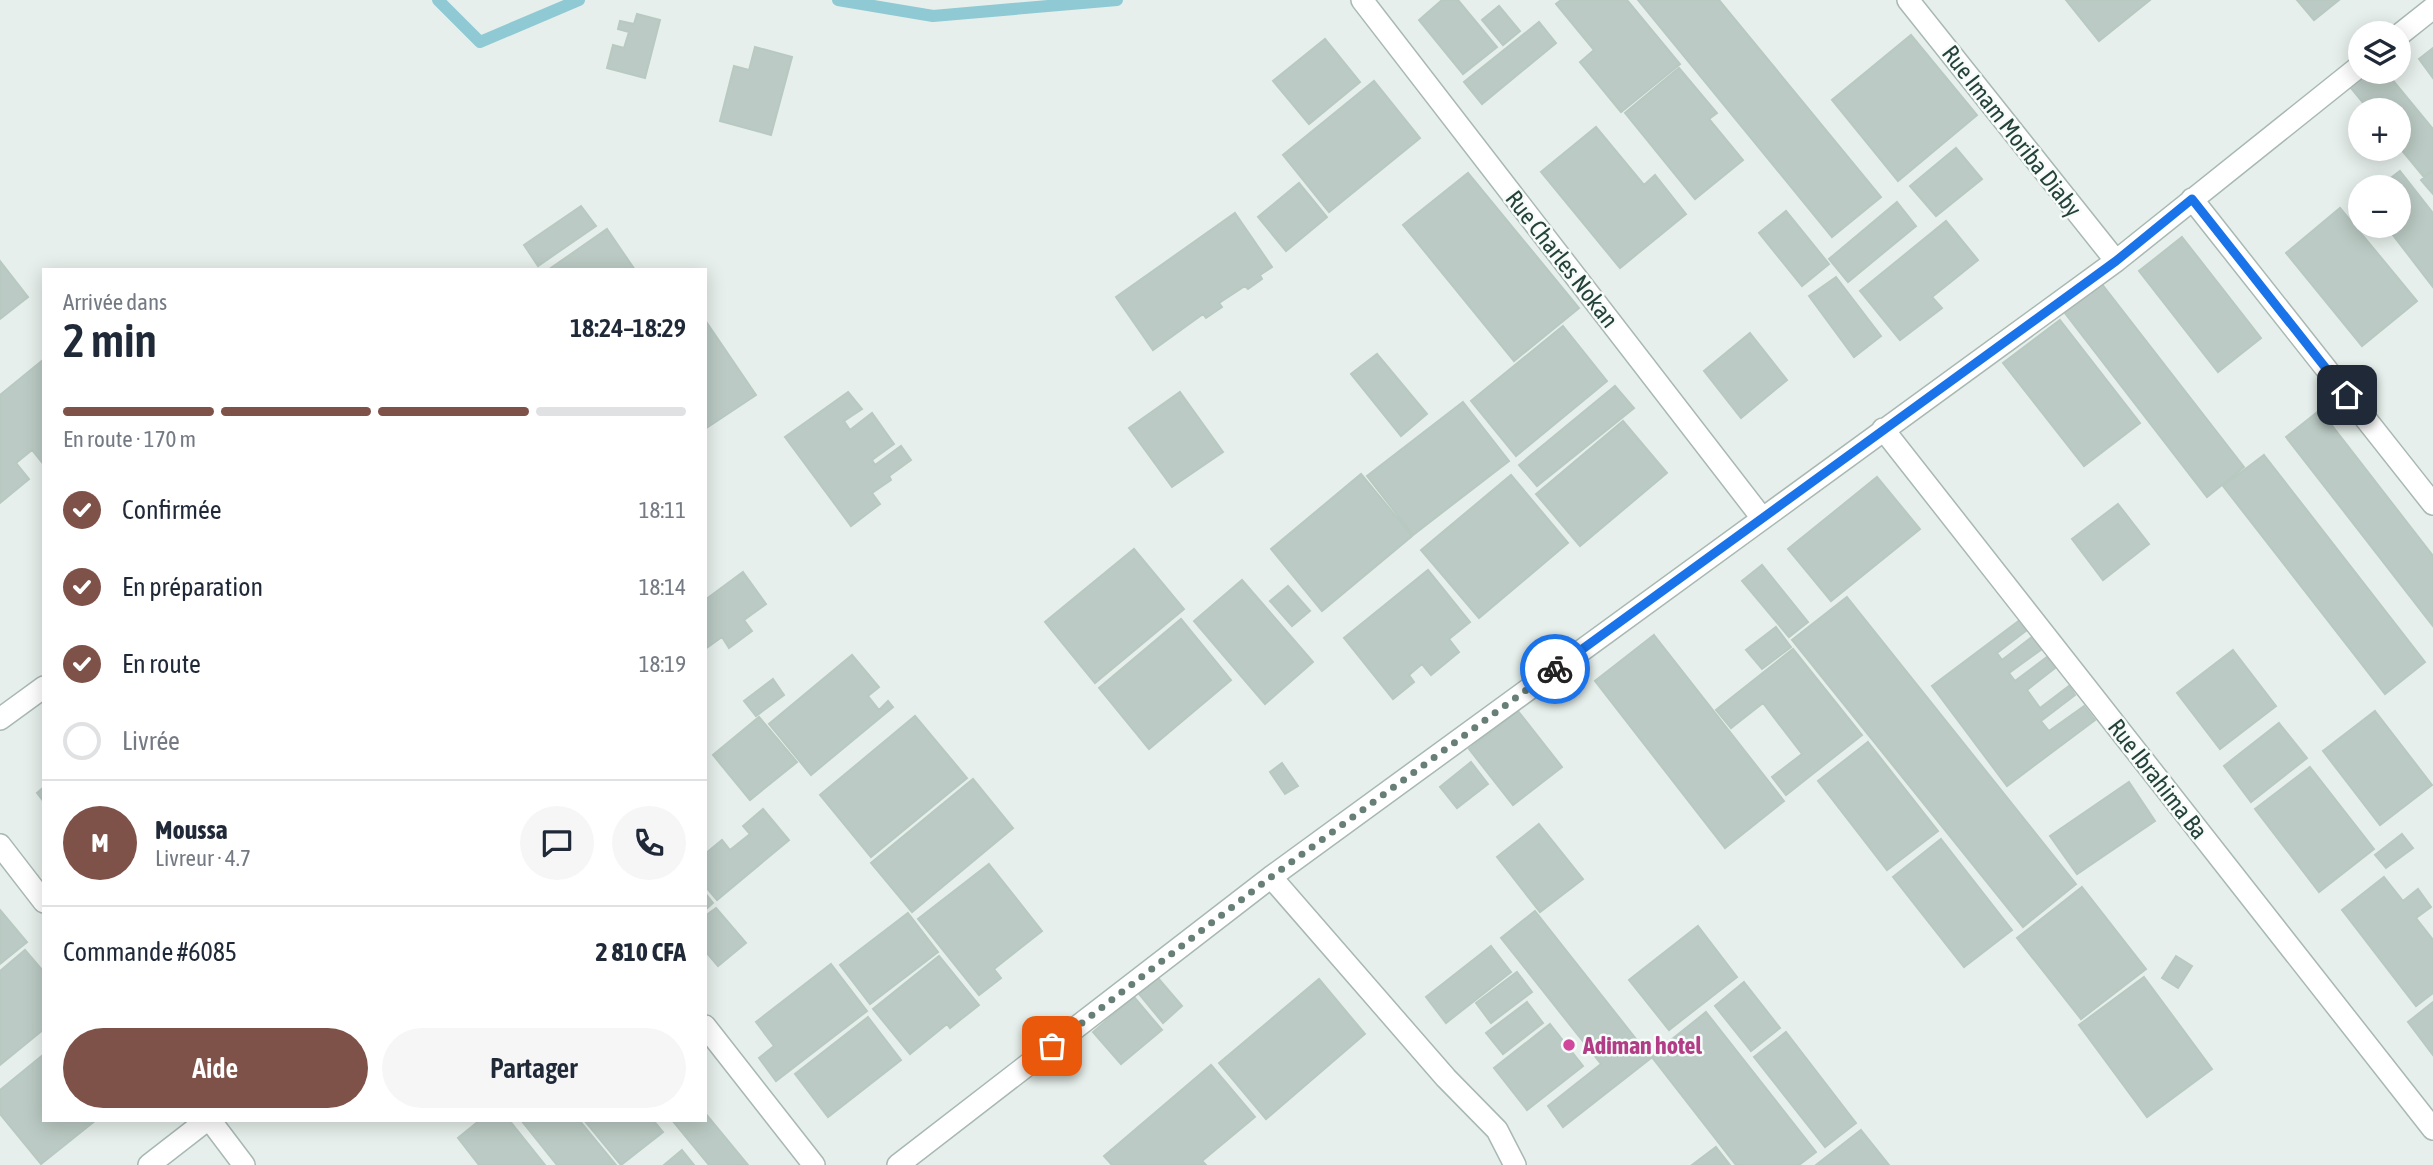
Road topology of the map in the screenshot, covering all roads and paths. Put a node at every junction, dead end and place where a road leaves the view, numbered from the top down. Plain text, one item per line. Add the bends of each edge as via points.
1 (1908, 0) edge
2 (1373, 4) edge
3 (2433, 8) edge
4 (2411, 25) edge
5 (2348, 75) edge
6 (2192, 199) junction
7 (2116, 261) junction
8 (1882, 429) junction
9 (2433, 504) edge
10 (1762, 518) junction
11 (42, 688) edge
12 (0, 719) edge
13 (0, 845) edge
14 (1271, 877) junction
15 (42, 899) edge
16 (707, 1029) edge
17 (206, 1122) edge
18 (211, 1122) edge
19 (2433, 1129) edge
20 (149, 1165) edge
21 (244, 1165) edge
22 (814, 1165) edge
23 (898, 1165) edge
24 (1515, 1165) edge

1 - 7 street, Rue Imam Moriba Diaby
2 - 10 street, Rue Charles Nokan
3 - 4 street
5 - 6 street
6 - 7 street
6 - 9 street
7 - 8 street
8 - 10 street
8 - 19 street, Rue Ibrahima Ba
10 - 14 street
11 - 12 street
13 - 15 street
14 - 23 street
14 - 24 street via 1497,1130
16 - 22 street
17 - 20 street
18 - 21 street

